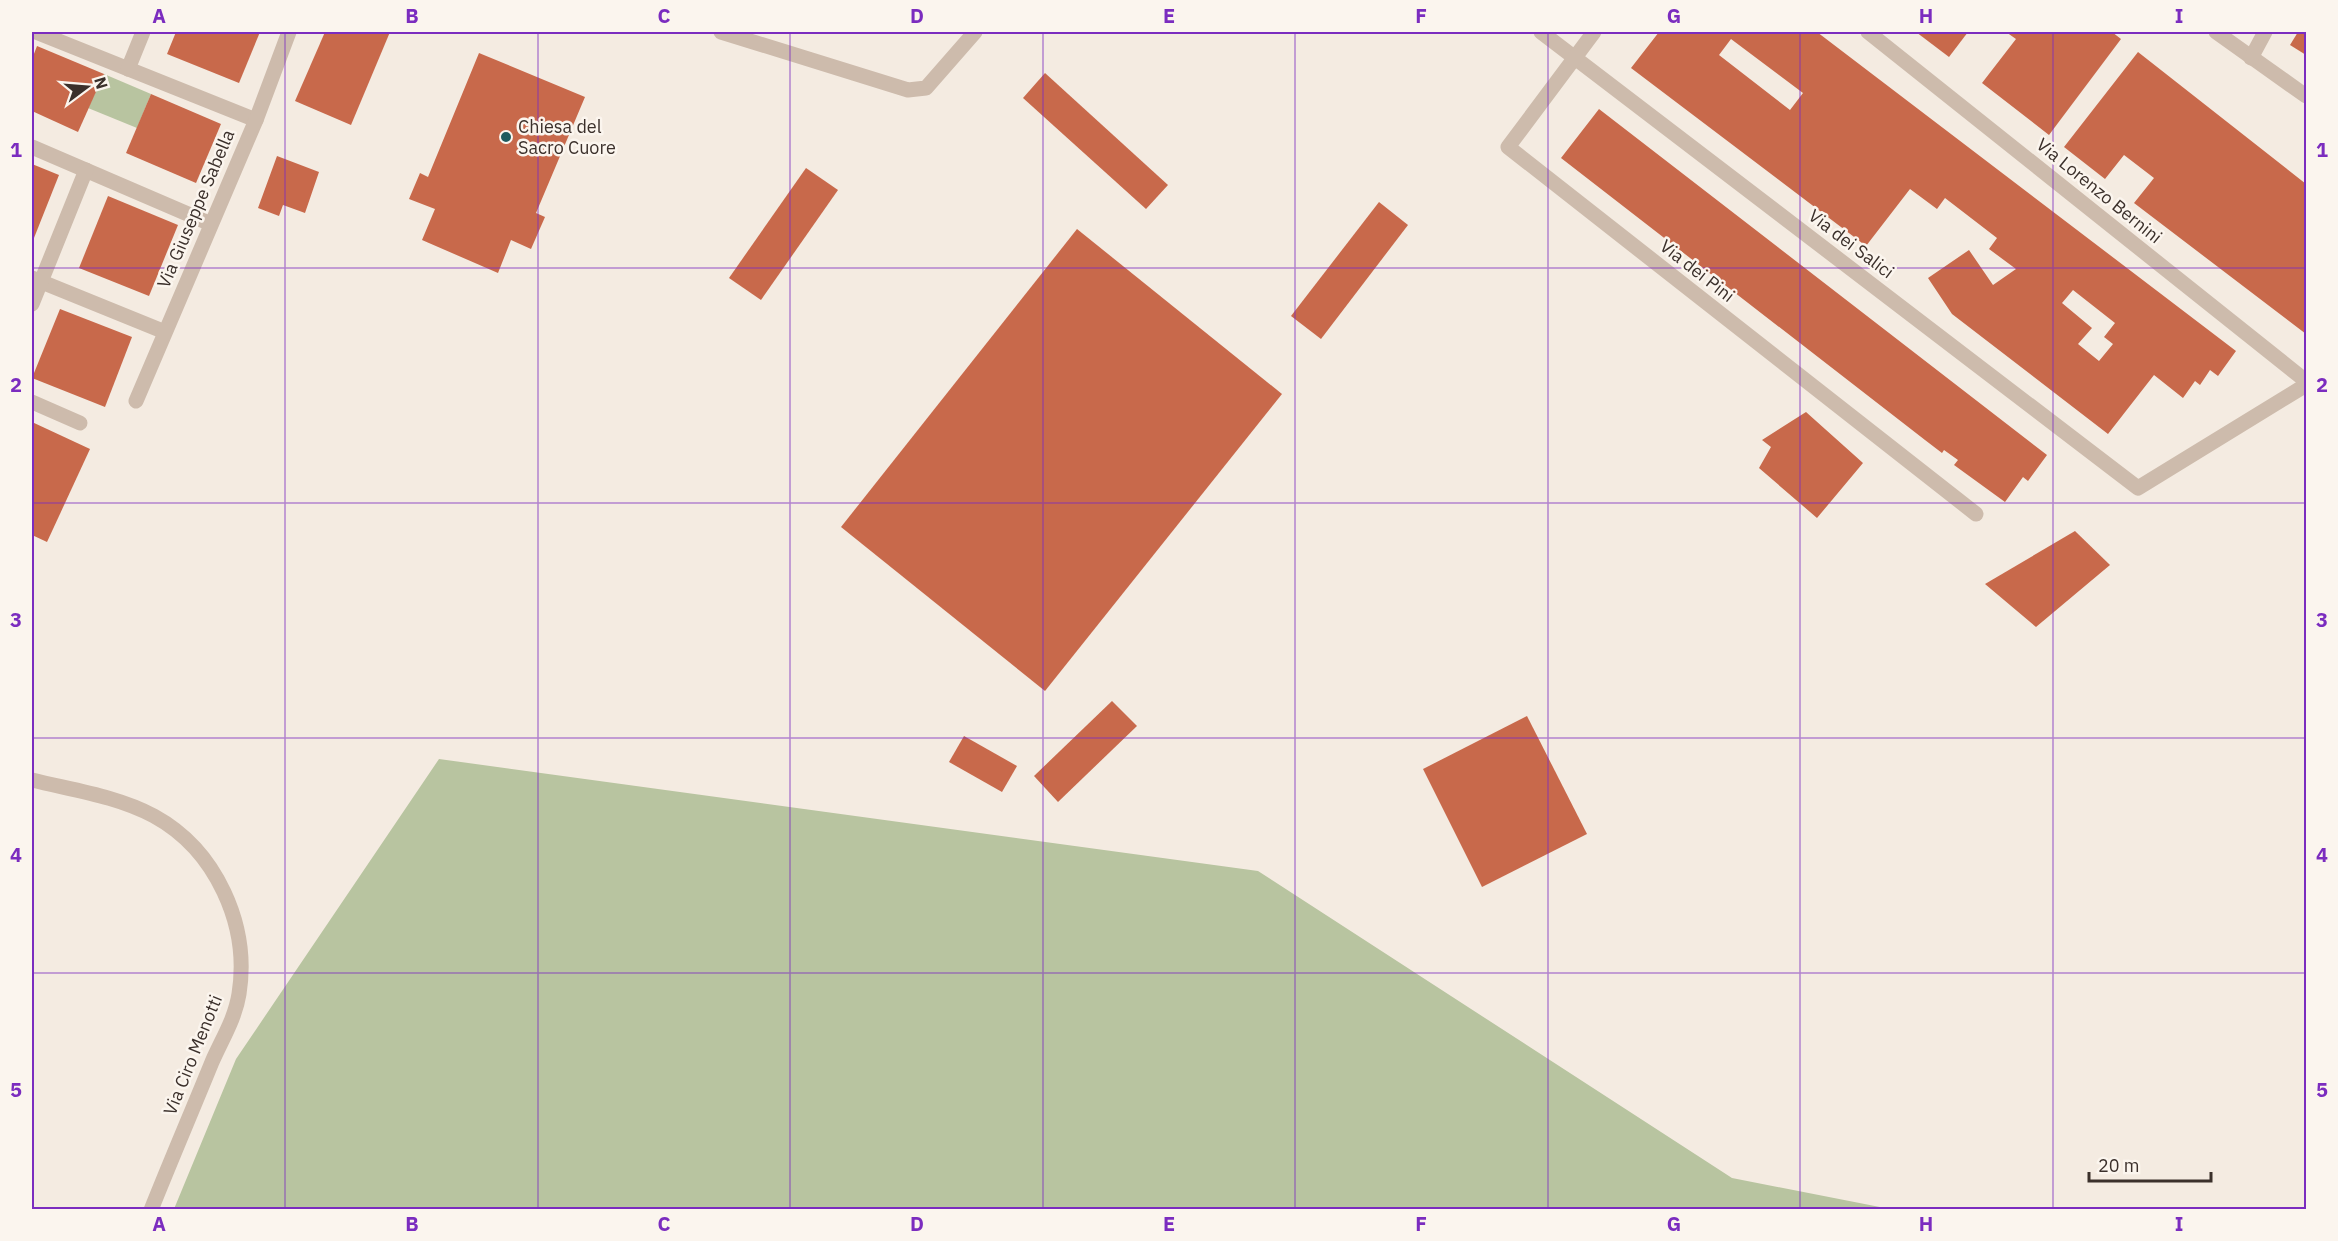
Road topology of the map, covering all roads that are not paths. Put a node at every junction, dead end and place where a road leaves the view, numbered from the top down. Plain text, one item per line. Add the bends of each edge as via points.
1 (36, 32) edge
2 (143, 32) edge
3 (289, 32) edge
4 (721, 32) edge
5 (975, 32) edge
6 (1541, 32) edge
7 (1594, 32) edge
8 (1868, 32) edge
9 (2216, 32) edge
10 (2265, 32) edge
11 (1575, 57) junction
12 (2251, 58) junction
13 (128, 69) junction
14 (2307, 96) edge
15 (256, 120) junction
16 (32, 147) edge
17 (86, 170) junction
18 (211, 224) junction
19 (36, 280) edge
20 (32, 304) edge
21 (165, 332) junction
22 (2307, 383) edge
23 (136, 401) dead end
24 (32, 402) edge
25 (80, 423) dead end
26 (1976, 514) dead end
27 (32, 780) edge
28 (151, 1209) edge

1 - 13 street
2 - 13 street
3 - 15 street, Via Giuseppe Sabella
4 - 5 street via 908,90 926,88
6 - 11 street, Via dei Salici
7 - 11 street, Via dei Pini
8 - 22 street, Via Lorenzo Bernini
9 - 12 street
10 - 12 street
11 - 22 street, Via dei Salici via 2138,488
11 - 26 street, Via dei Pini via 1508,147
12 - 14 street
13 - 15 street
15 - 18 street, Via Giuseppe Sabella
16 - 17 street
17 - 18 street
17 - 19 street
18 - 21 street, Via Giuseppe Sabella
19 - 20 street
19 - 21 street
21 - 23 street, Via Giuseppe Sabella
24 - 25 street
27 - 28 street, Via Ciro Menotti via 129,805 177,832 198,851 214,874 237,929 240,984 230,1027

